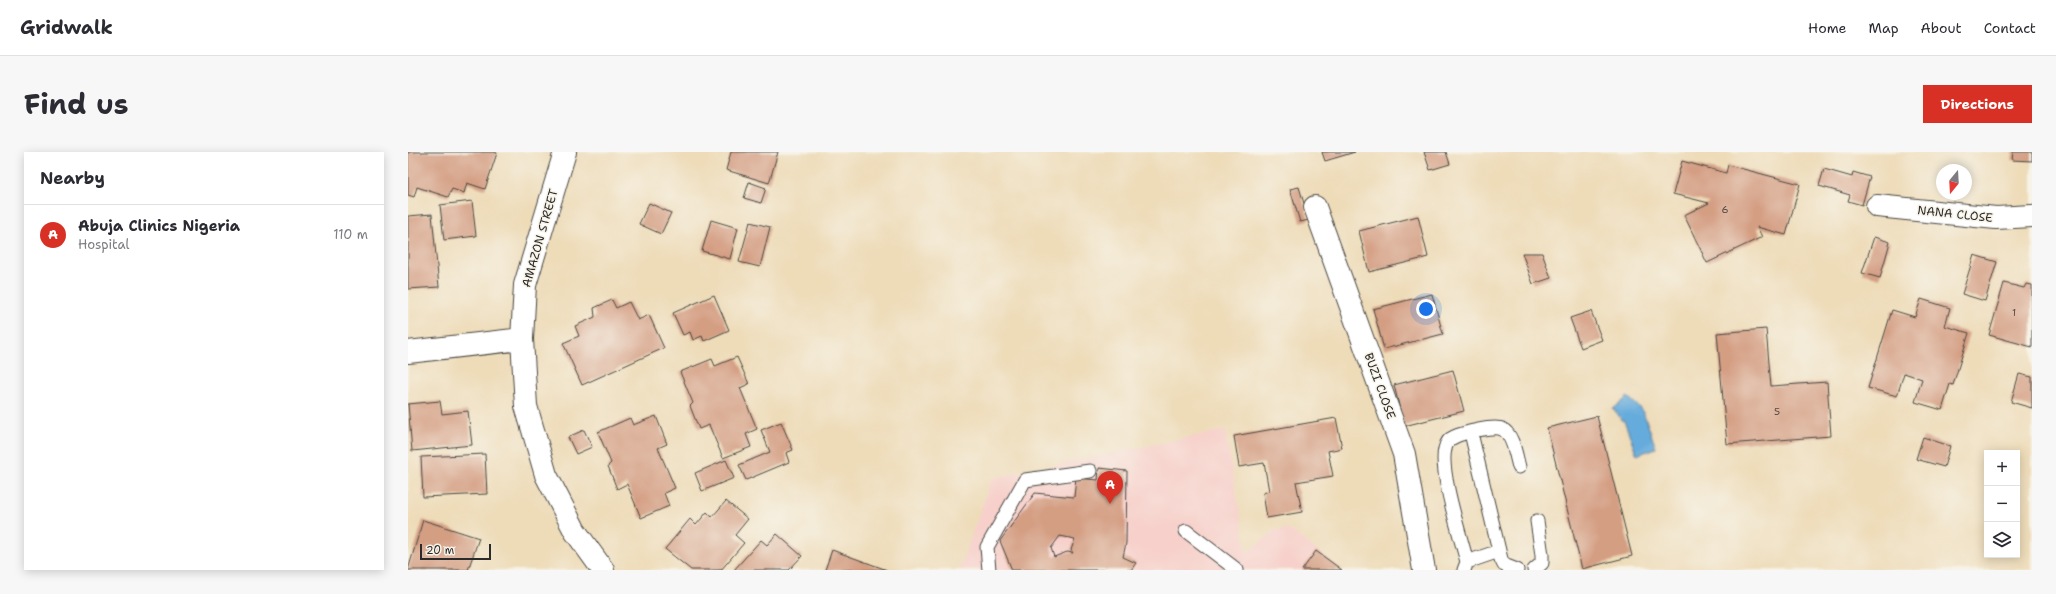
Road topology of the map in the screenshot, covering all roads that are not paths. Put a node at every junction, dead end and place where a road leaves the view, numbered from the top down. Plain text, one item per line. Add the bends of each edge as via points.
1 (565, 152) edge
2 (1877, 206) dead end
3 (1315, 207) dead end
4 (2032, 216) edge
5 (522, 339) junction
6 (408, 352) edge
7 (1471, 432) junction
8 (1519, 467) dead end
9 (1090, 471) dead end
10 (1537, 521) dead end
11 (1186, 531) dead end
12 (1499, 551) junction
13 (1466, 566) edge
14 (603, 570) edge
15 (989, 570) edge
16 (1237, 570) edge
17 (1424, 570) edge
18 (1517, 570) edge
19 (1534, 570) edge

1 - 5 street, AMAZON STREET via 525,285
2 - 4 street, NANA CLOSE via 1996,218
3 - 17 street, BUZI CLOSE via 1404,454
5 - 6 street
5 - 14 street, AMAZON STREET via 526,406 546,475 575,531
7 - 8 lane via 1501,428 1509,434
7 - 12 lane
7 - 13 lane via 1454,437 1447,442 1444,450 1450,496
9 - 15 lane via 1026,480 987,548
10 - 19 lane via 1542,563
11 - 16 lane
12 - 13 lane
12 - 18 lane via 1504,565

